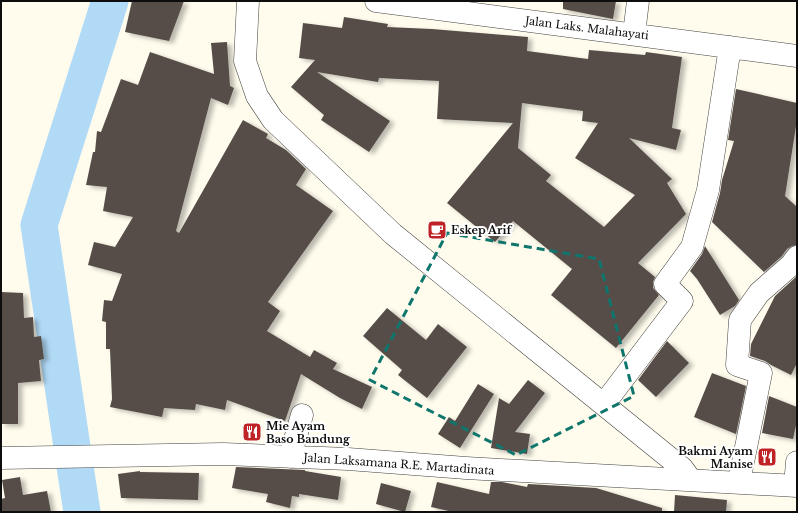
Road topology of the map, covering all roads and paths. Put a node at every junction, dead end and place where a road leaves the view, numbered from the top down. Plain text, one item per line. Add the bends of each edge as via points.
1 (248, 1) edge
2 (376, 1) edge
3 (638, 1) edge
4 (478, 8) edge
5 (634, 34) junction
6 (730, 47) junction
7 (797, 56) edge
8 (797, 257) edge
9 (604, 404) junction
10 (302, 415) dead end
11 (290, 457) junction
12 (1, 458) edge
13 (797, 462) edge
14 (691, 480) junction
15 (739, 482) junction
16 (796, 486) edge

1 - 9 street via 245,61 257,96 273,120 392,234
2 - 4 street, Jalan Laks. Malahayati
3 - 5 street
4 - 5 street, Jalan Laks. Malahayati
5 - 6 street, Jalan Laks. Malahayati
6 - 7 street, Jalan Laks. Malahayati
6 - 9 street via 708,190 692,248 665,284 682,301
8 - 15 street via 759,293 740,320 737,365 761,373
9 - 14 street via 682,468
10 - 11 street
11 - 12 street, Jalan Laksamana R.E. Martadinata via 223,454
11 - 14 street, Jalan Laksamana R.E. Martadinata
13 - 16 street
14 - 15 street, Jalan Laksamana R.E. Martadinata
15 - 16 street, Jalan Laksamana R.E. Martadinata

